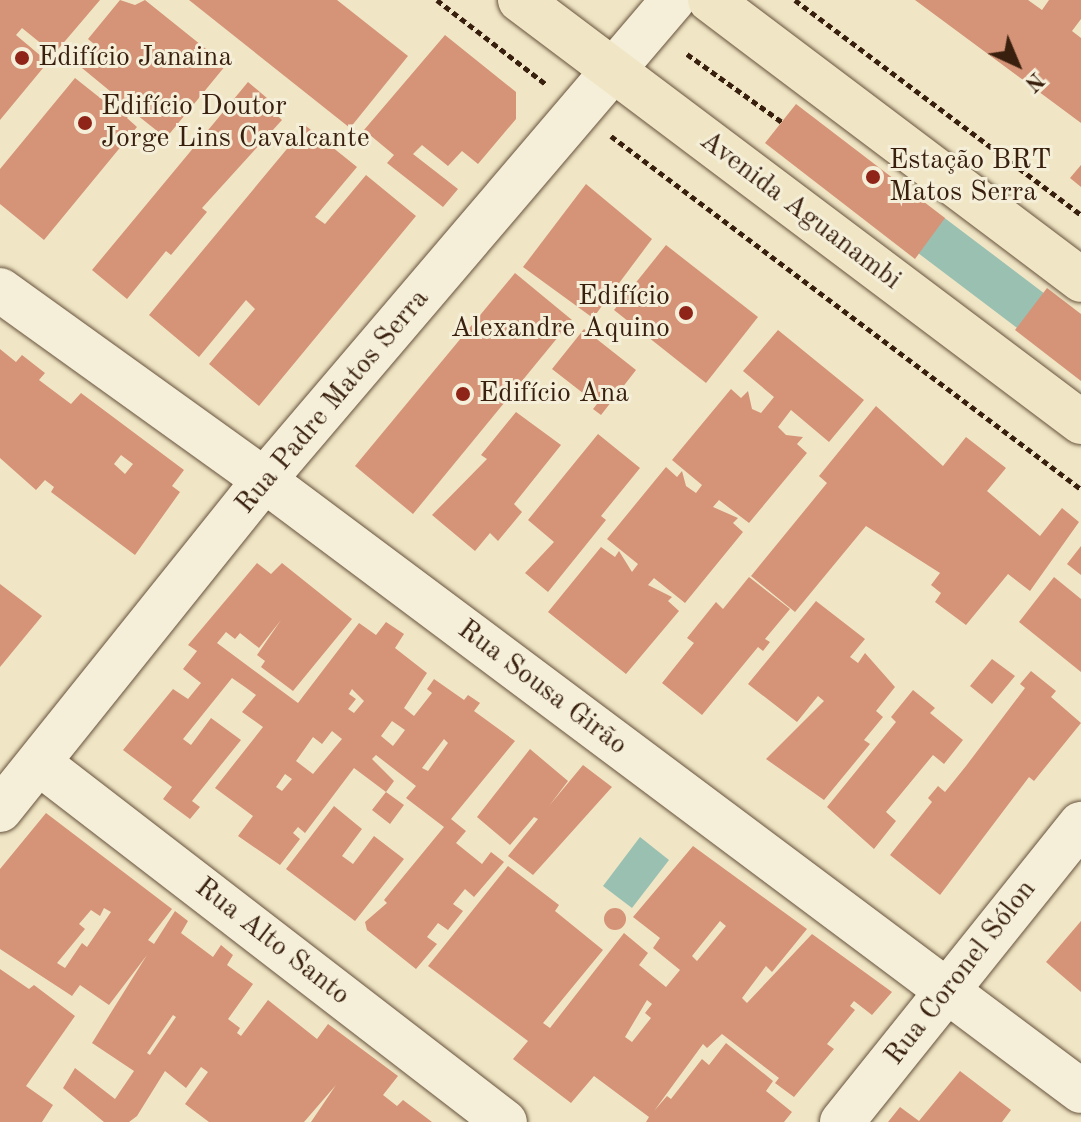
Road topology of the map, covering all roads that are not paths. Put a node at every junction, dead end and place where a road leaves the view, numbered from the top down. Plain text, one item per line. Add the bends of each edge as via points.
1 (520, 0) edge
2 (673, 0) edge
3 (710, 0) edge
4 (614, 70) junction
5 (1081, 280) edge
6 (0, 290) edge
7 (1081, 422) edge
8 (264, 480) junction
9 (39, 763) junction
10 (0, 810) edge
11 (1081, 824) edge
12 (944, 990) junction
13 (1081, 1091) edge
14 (505, 1122) edge
15 (842, 1122) edge

1 - 4 main road, Avenida Aguanambi
2 - 4 street, Rua Padre Matos Serra
3 - 5 main road
4 - 7 main road, Avenida Aguanambi
4 - 8 street, Rua Padre Matos Serra
6 - 8 street, Rua Sousa Girão
8 - 9 street, Rua Padre Matos Serra
8 - 12 street, Rua Sousa Girão
9 - 10 street, Rua Padre Matos Serra
9 - 14 street, Rua Alto Santo
11 - 12 street, Rua Coronel Sólon
12 - 13 street, Rua Sousa Girão
12 - 15 street, Rua Coronel Sólon

